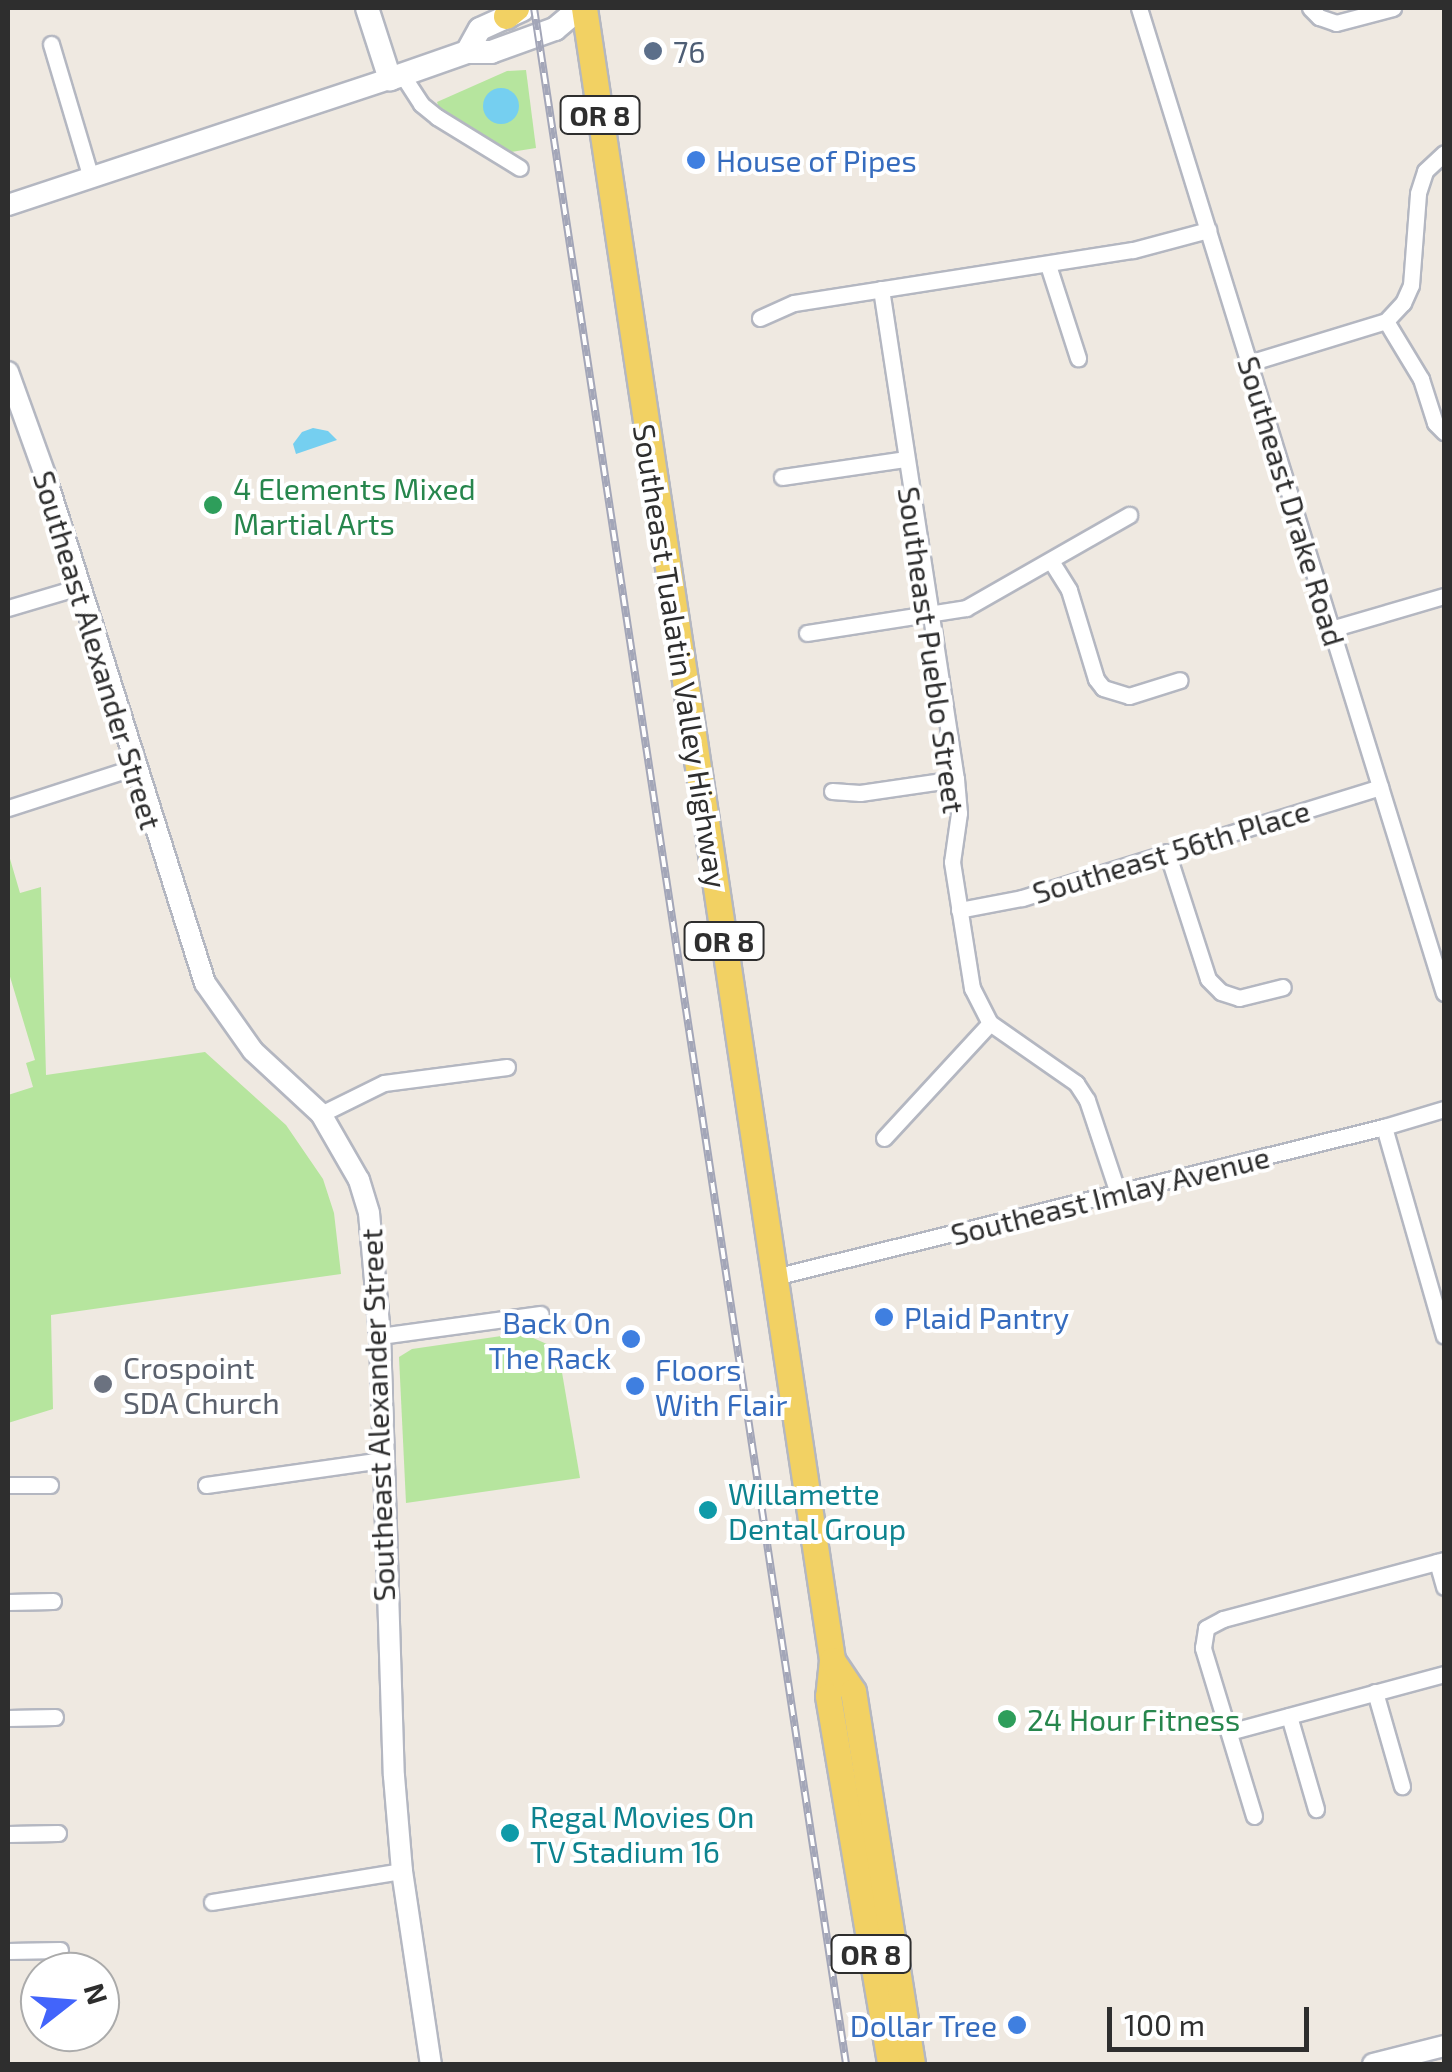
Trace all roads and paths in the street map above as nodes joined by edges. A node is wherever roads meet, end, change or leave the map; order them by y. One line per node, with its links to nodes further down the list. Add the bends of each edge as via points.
1 (367, 8): 9 (main road)
2 (582, 8): 8 (main road, via 555,29 491,52); 50 (main road, Southeast Tualatin Valley Highway / OR 8)
3 (1140, 8): 14 (street, Southeast Drake Road)
4 (1392, 8): 6 (street, via 1336,23)
5 (517, 10): 8 (main road, via 480,29)
6 (1315, 12)
7 (52, 44): 12 (street)
8 (467, 52): 9 (main road)
9 (397, 78): 11 (street, via 437,118); 12 (street)
10 (1444, 153): 18 (street, via 1425,171 1411,285)
11 (520, 168)
12 (91, 178): 13 (street)
13 (10, 208)
14 (1208, 230): 15 (street); 20 (street, Southeast Drake Road)
15 (1048, 265): 16 (street); 19 (street)
16 (881, 289): 17 (street, via 794,303); 23 (street, Southeast Pueblo Street)
17 (760, 318)
18 (1386, 321): 20 (street); 22 (street)
19 (1078, 358)
20 (1249, 363): 31 (street, Southeast Drake Road)
21 (8, 372): 27 (street, Southeast Alexander Street)
22 (1444, 432)
23 (906, 460): 24 (street); 30 (street, Southeast Pueblo Street)
24 (782, 478)
25 (1129, 515): 26 (street)
26 (1051, 562): 30 (street, via 988,600); 33 (street, via 1068,590 1103,688 1129,696)
27 (78, 587): 29 (street); 34 (street, Southeast Alexander Street)
28 (1444, 596): 31 (street)
29 (8, 608)
30 (929, 615): 32 (street); 35 (street, Southeast Pueblo Street)
31 (1332, 629): 36 (street, Southeast Drake Road)
32 (807, 633)
33 (1180, 680)
34 (135, 768): 38 (street); 46 (street, Southeast Alexander Street, via 205,983 253,1051)
35 (956, 779): 37 (street); 40 (street, Southeast Pueblo Street, via 952,862)
36 (1380, 787): 39 (street, Southeast 56th Place); 42 (street, Southeast Drake Road)
37 (832, 791)
38 (8, 808)
39 (1167, 852): 40 (street, Southeast 56th Place, via 1022,898); 41 (street, via 1208,979 1239,998)
40 (959, 910): 43 (street, Southeast Pueblo Street, via 972,988)
41 (1284, 987)
42 (1444, 993)
43 (990, 1023): 48 (street); 49 (street, via 1076,1083)
44 (508, 1067): 46 (street, via 384,1083)
45 (1444, 1109): 47 (street, Southeast Imlay Avenue)
46 (321, 1114): 52 (street, Southeast Alexander Street, via 359,1180 369,1213)
47 (1384, 1128): 49 (street, Southeast Imlay Avenue); 53 (street)
48 (884, 1138)
49 (1118, 1193): 50 (street, Southeast Imlay Avenue)
50 (774, 1276): 62 (main road, Southeast Tualatin Valley Highway / OR 8)
51 (541, 1314): 52 (street)
52 (380, 1336): 54 (street, Southeast Alexander Street)
53 (1444, 1336)
54 (381, 1460): 56 (street); 75 (street, Southeast Alexander Street)
55 (50, 1484): 57 (street)
56 (206, 1485)
57 (8, 1486)
58 (1441, 1561): 59 (street); 68 (street, via 1206,1628 1203,1648)
59 (1444, 1588)
60 (53, 1601): 61 (street)
61 (8, 1602)
62 (832, 1660): 74 (main road, Southeast Tualatin Valley Highway, via 828,1696); 83 (main road, Southeast Tualatin Valley Highway / OR 8, via 852,1692)
63 (1444, 1674): 64 (street)
64 (1375, 1692): 65 (street); 69 (street)
65 (1289, 1716): 68 (street); 70 (street)
66 (55, 1717): 67 (street)
67 (8, 1718)
68 (1229, 1732): 71 (street)
69 (1402, 1786)
70 (1316, 1809)
71 (1254, 1816)
72 (58, 1833): 73 (street)
73 (8, 1834)
74 (852, 1844): 81 (main road, via 848,1898); 82 (main road, Southeast Tualatin Valley Highway / OR 8)
75 (402, 1871): 76 (street); 80 (street, Southeast Alexander Street)
76 (212, 1902)
77 (60, 1950): 78 (street)
78 (8, 1951)
79 (1444, 2046): 84 (street)
80 (432, 2064)
81 (874, 2064)
82 (890, 2064)
83 (912, 2064)
84 (1373, 2064)

